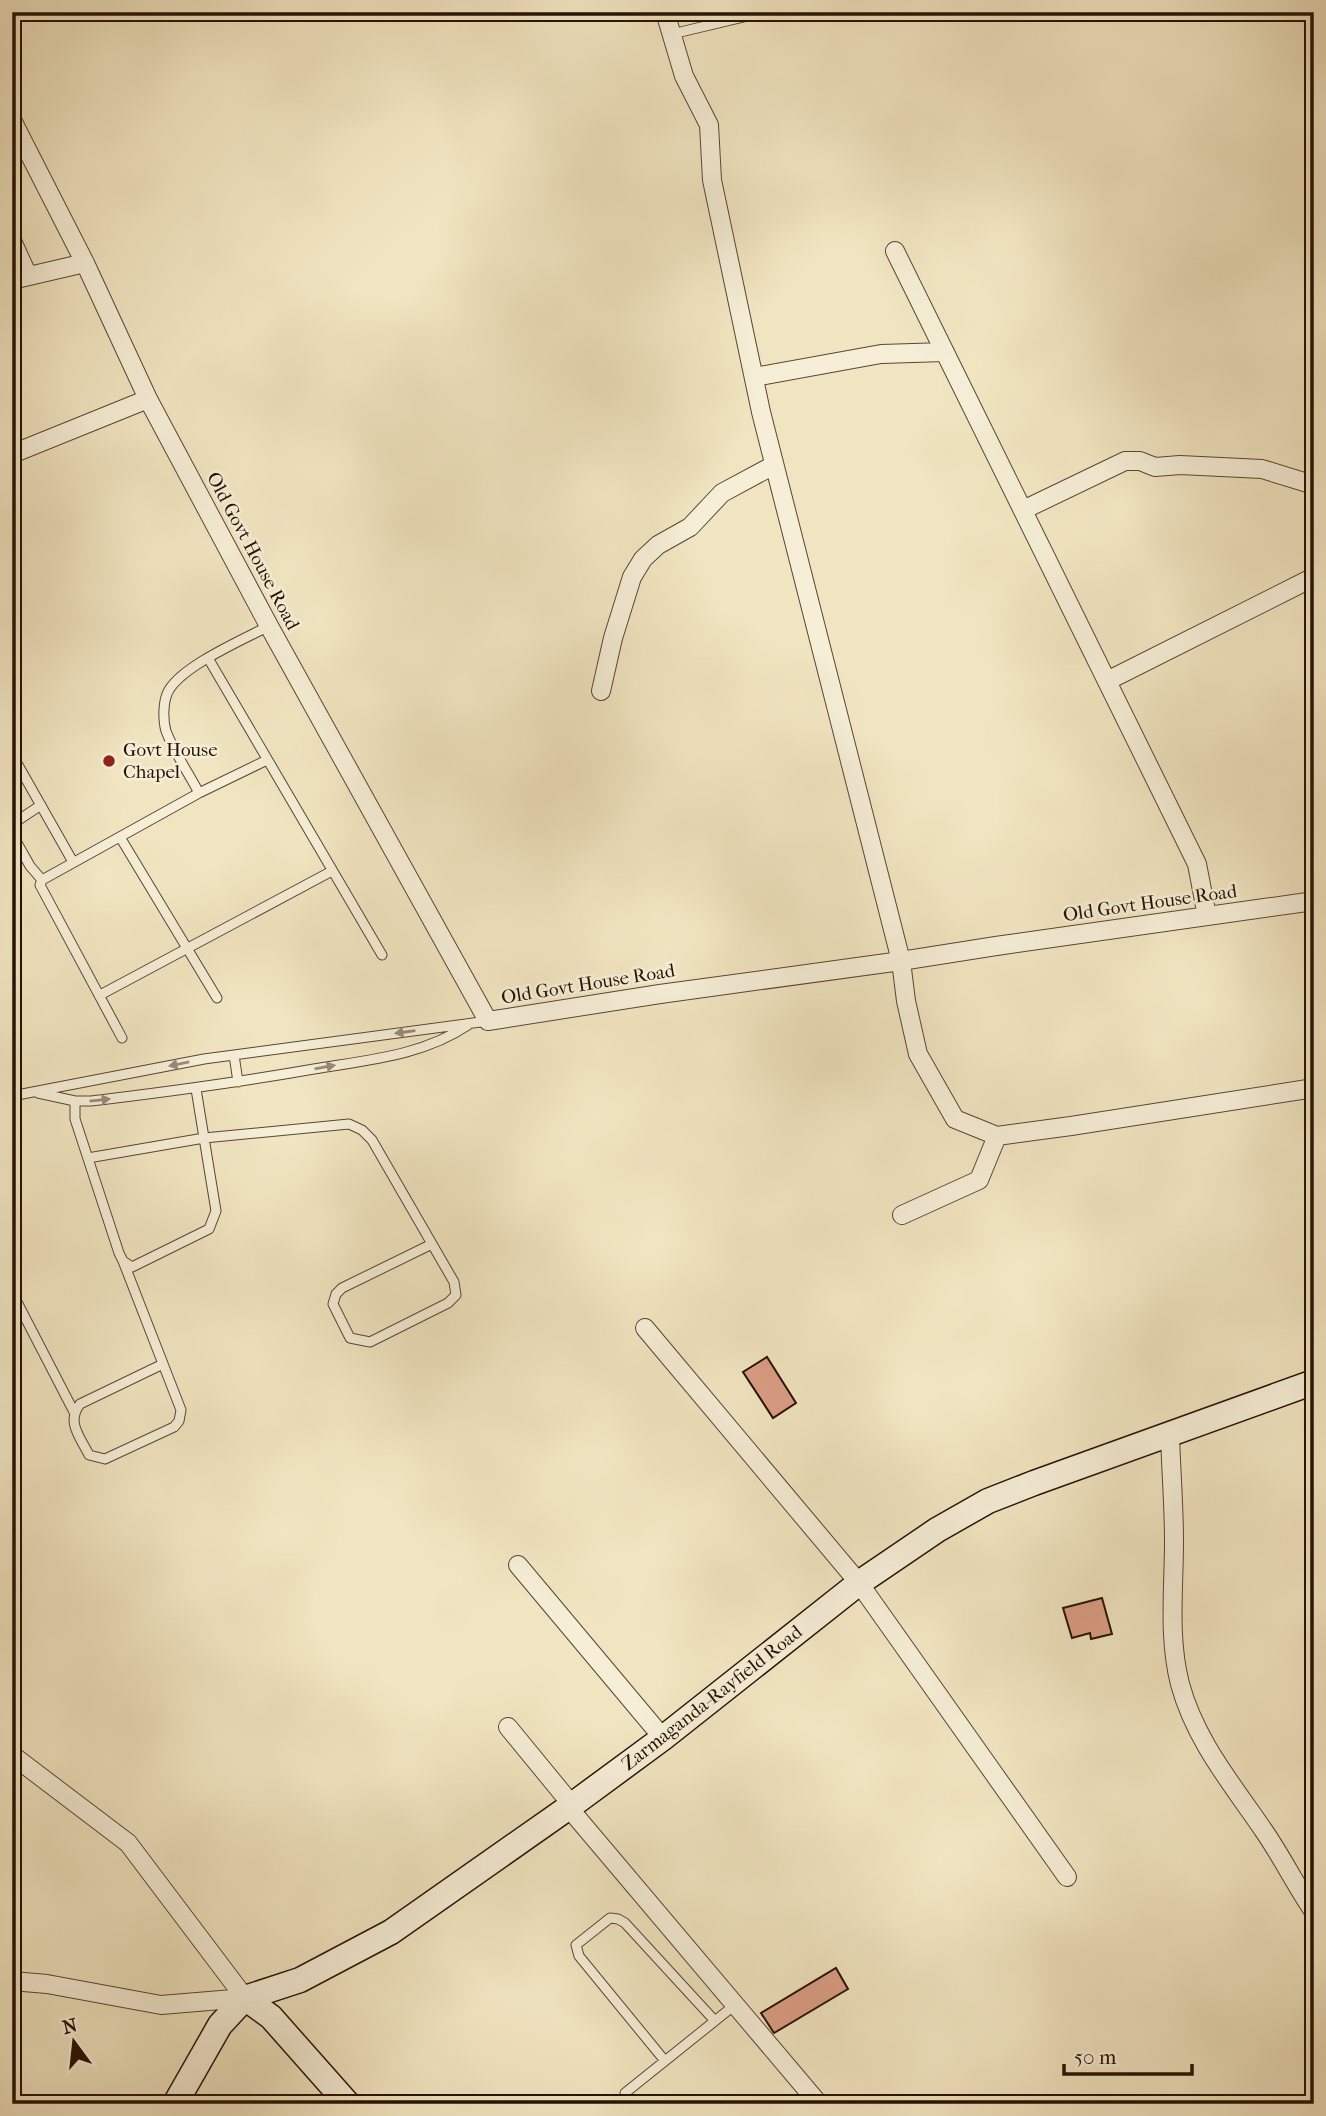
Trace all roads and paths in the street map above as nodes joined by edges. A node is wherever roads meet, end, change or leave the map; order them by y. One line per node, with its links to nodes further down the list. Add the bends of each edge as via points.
1 (666, 12): 3 (street)
2 (764, 12): 3 (lane)
3 (672, 34): 10 (street, via 684,76 709,125 712,180)
4 (12, 120): 7 (street, Old Govt House Road)
5 (12, 241): 8 (street)
6 (895, 251): 9 (street)
7 (85, 263): 8 (street); 11 (street, Old Govt House Road)
8 (20, 278)
9 (945, 352): 10 (street, via 881,354); 15 (street)
10 (754, 377): 13 (street)
11 (148, 399): 12 (street); 17 (street, Old Govt House Road)
12 (12, 454)
13 (774, 465): 20 (street, via 723,493 690,527 643,559 632,577); 35 (street)
14 (1314, 485): 15 (street, via 1262,468 1155,467 1125,461)
15 (1023, 510): 19 (street)
16 (1314, 577): 19 (street)
17 (269, 626): 18 (lane); 38 (street, Old Govt House Road)
18 (208, 658): 21 (lane); 23 (lane, via 183,674 167,692 164,708 166,730)
19 (1107, 681): 32 (street, via 1197,864)
20 (601, 691)
21 (267, 760): 23 (lane); 29 (lane)
22 (18, 765): 24 (lane)
23 (199, 793): 27 (lane)
24 (41, 805): 25 (lane); 28 (lane)
25 (12, 827)
26 (12, 834): 30 (lane)
27 (120, 837): 28 (lane); 33 (lane)
28 (73, 862): 30 (lane)
29 (332, 871): 33 (lane); 34 (lane)
30 (42, 880): 36 (lane, via 40,885)
31 (1314, 901): 32 (street, Old Govt House Road)
32 (1207, 916): 35 (street, Old Govt House Road)
33 (186, 947): 36 (lane); 37 (lane)
34 (382, 955)
35 (901, 961): 38 (street, Old Govt House Road); 47 (street, via 918,1054 955,1119)
36 (100, 995): 39 (lane)
37 (217, 998)
38 (480, 1022): 40 (lane, one-way to 40); 41 (lane, one-way to 38, via 407,1053)
39 (122, 1038)
40 (234, 1055): 41 (lane); 44 (lane, one-way to 44)
41 (238, 1082): 43 (lane)
42 (1314, 1088): 47 (street)
43 (196, 1089): 46 (lane, one-way to 43); 48 (lane)
44 (33, 1092): 45 (lane); 46 (lane)
45 (12, 1096)
46 (75, 1101): 49 (lane, via 75,1119)
47 (997, 1136): 50 (street, via 979,1180)
48 (204, 1138): 49 (lane); 51 (lane, via 349,1124 362,1130); 52 (lane, via 216,1212 209,1229 132,1266)
49 (88, 1158): 52 (lane)
50 (902, 1215)
51 (432, 1244): 51 (lane, via 454,1282 456,1295 370,1342 350,1338 333,1304 342,1287)
52 (123, 1261): 55 (lane)
53 (16, 1300): 57 (lane)
54 (645, 1328): 60 (street)
55 (163, 1364): 57 (lane, via 80,1404); 57 (lane, via 181,1410 174,1427 105,1459 98,1458 89,1455 73,1422)
56 (1306, 1390): 58 (street, Zarmaganda-Rayfield Road)
57 (74, 1412)
58 (1170, 1435): 60 (street, Zarmaganda-Rayfield Road, via 988,1501); 66 (street, via 1173,1649 1180,1684 1209,1753)
59 (518, 1565): 62 (street)
60 (859, 1583): 62 (street, Zarmaganda-Rayfield Road); 65 (street)
61 (508, 1727): 64 (street)
62 (663, 1738): 64 (street, Zarmaganda-Rayfield Road)
63 (12, 1755): 68 (street, via 128,1843)
64 (570, 1806): 68 (street, Zarmaganda-Rayfield Road, via 391,1932 300,1980); 69 (street)
65 (1068, 1877)
66 (1314, 1912)
67 (12, 1981): 68 (street, via 161,2005)
68 (245, 1998): 73 (street, Zarmaganda-Rayfield Road, via 220,2025); 74 (street, via 271,2017)
69 (736, 2004): 70 (lane); 75 (street)
70 (715, 2021): 71 (lane); 71 (lane, via 618,1919 610,1918 576,1945 579,1956)
71 (665, 2061): 72 (lane)
72 (625, 2093)
73 (175, 2104)
74 (348, 2104)
75 (819, 2104)

